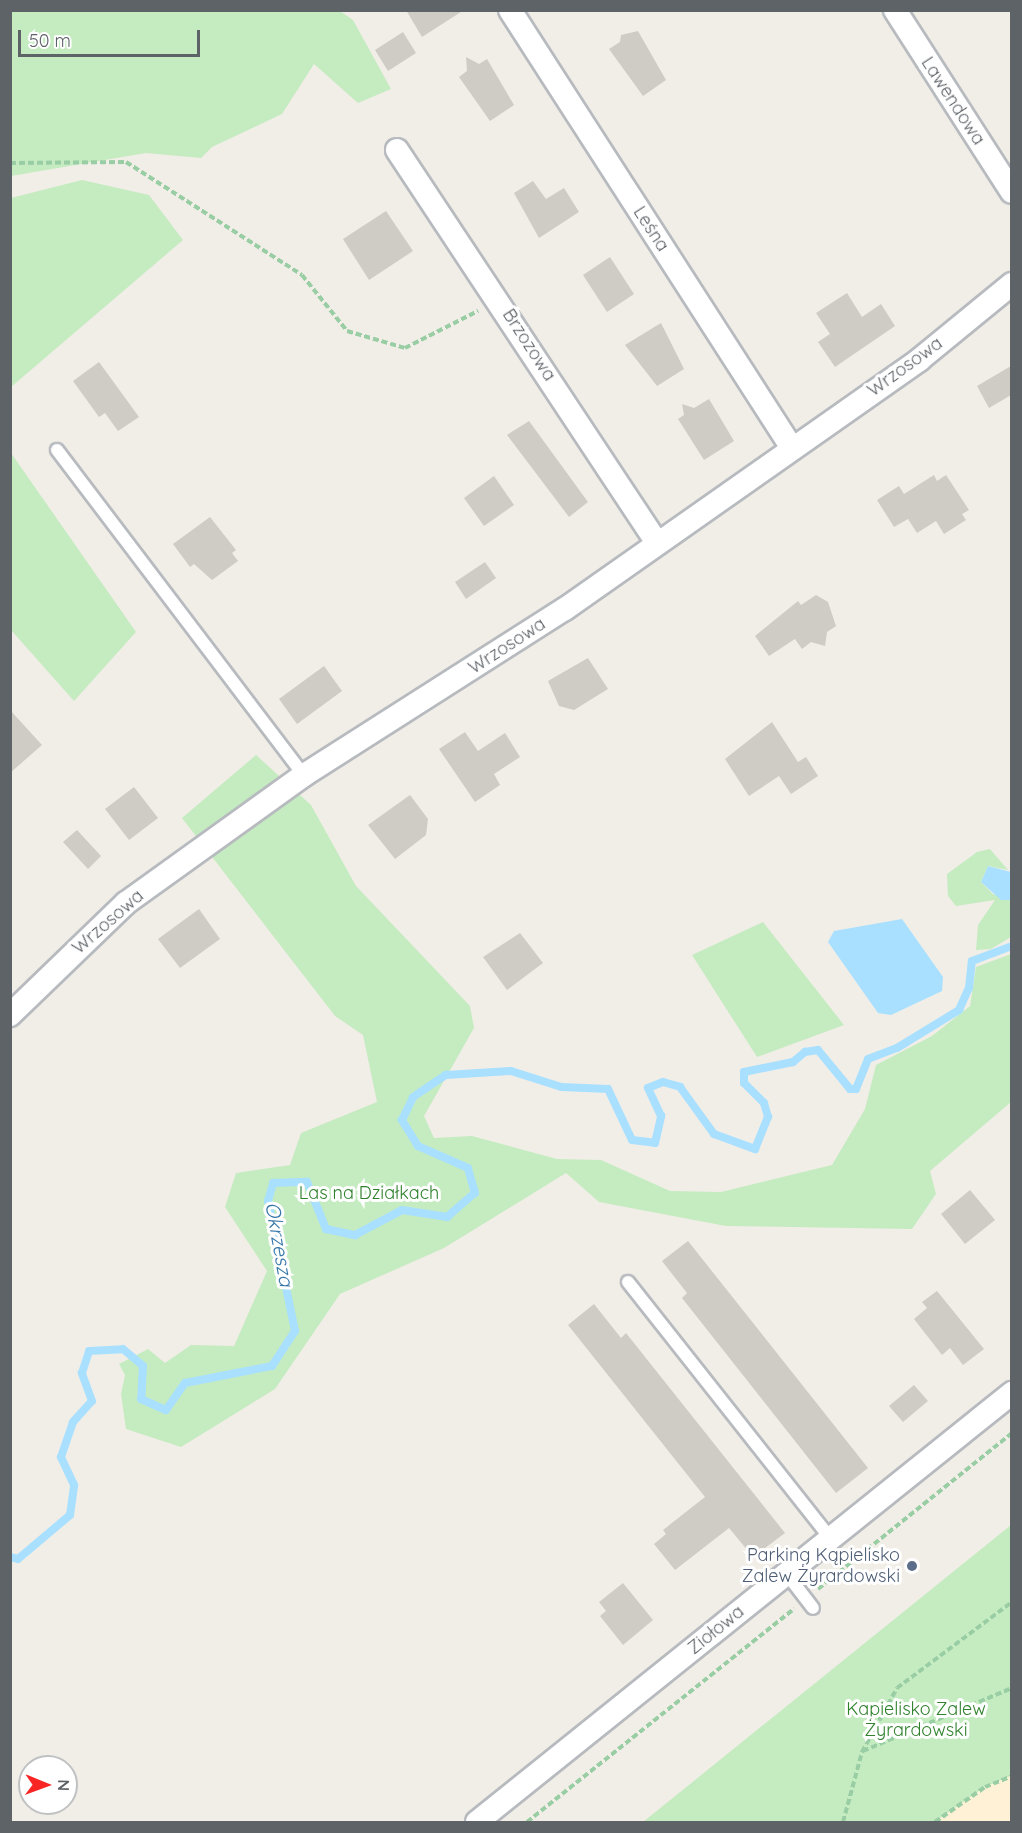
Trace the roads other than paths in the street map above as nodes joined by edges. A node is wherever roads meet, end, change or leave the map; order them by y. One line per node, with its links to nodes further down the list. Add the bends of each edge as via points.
1 (510, 10): 6 (street, Leśna)
2 (895, 10): 4 (street, Lawendowa)
3 (396, 150): 8 (street, Brzozowa, via 502,304)
4 (1011, 192)
5 (1011, 284): 6 (street, Wrzosowa, via 919,360)
6 (792, 448): 8 (street, Wrzosowa)
7 (57, 450): 9 (lane)
8 (657, 543): 9 (street, Wrzosowa, via 565,609)
9 (304, 776): 10 (street, Wrzosowa, via 126,903)
10 (10, 1015)
11 (628, 1282): 13 (lane)
12 (1011, 1393): 13 (street, Ziołowa)
13 (830, 1538): 14 (street, Ziołowa)
14 (786, 1573): 15 (lane); 16 (street, Ziołowa)
15 (810, 1603)
16 (477, 1822)

